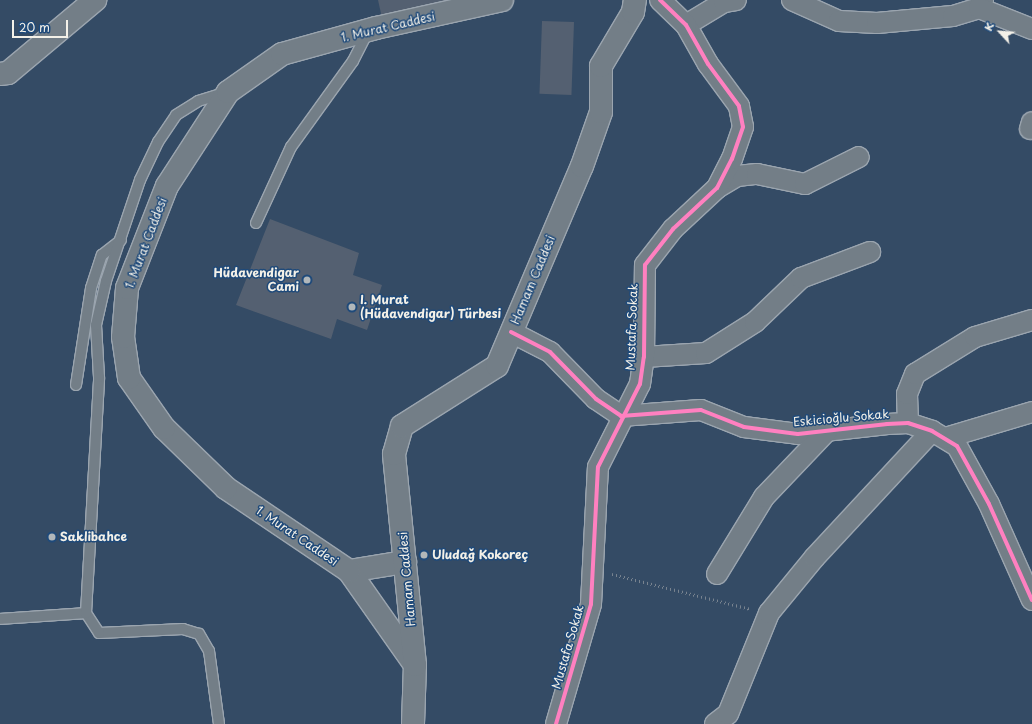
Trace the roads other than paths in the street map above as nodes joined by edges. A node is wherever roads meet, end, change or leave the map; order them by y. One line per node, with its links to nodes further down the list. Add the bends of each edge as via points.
1 (95, 0): 11 (main road)
2 (502, 0): 10 (main road, 1. Murat Caddesi)
3 (635, 0): 19 (main road, Hamam Caddesi, via 633,12 601,66 601,112 582,166)
4 (660, 0): 8 (street, Mustafa Sokak)
5 (736, 0): 8 (street, via 724,2)
6 (792, 0): 7 (street, via 839,20 877,23 953,16)
7 (981, 4): 9 (street)
8 (686, 25): 14 (street, Mustafa Sokak, via 739,106 743,127 732,160)
9 (1032, 29)
10 (369, 30): 12 (main road, 1. Murat Caddesi, via 282,54); 15 (lane, via 353,61 292,147)
11 (3, 77)
12 (228, 92): 16 (lane, via 198,101 176,115 140,180); 28 (main road, 1. Murat Caddesi, via 167,186 127,288 123,337 129,378 164,428 226,488)
13 (859, 157): 14 (street, via 805,184 757,174 738,176)
14 (717, 188): 20 (street, Mustafa Sokak, via 673,229 645,264)
15 (256, 223)
16 (121, 240): 21 (lane, via 102,255 91,288); 31 (lane, via 106,281 96,324 99,377)
17 (870, 252): 20 (street, via 801,278 755,322 706,353)
18 (1032, 320): 24 (street, via 975,337 915,374 906,394)
19 (511, 332): 23 (street, via 550,352 596,399); 27 (main road, Hamam Caddesi, via 497,366 402,426 394,454)
20 (644, 357): 23 (street, Mustafa Sokak, via 640,384)
21 (76, 384)
22 (1032, 412): 26 (street)
23 (621, 416): 25 (street, Eskicioğlu Sokak, via 701,410 744,427 798,434); 34 (street, Mustafa Sokak, via 598,467 591,604)
24 (908, 423): 25 (street, Eskicioğlu Sokak); 26 (street, Eskicioğlu Sokak)
25 (826, 431): 29 (street, via 764,496)
26 (938, 435): 30 (street, Eskicioğlu Sokak, via 957,446 989,504); 37 (street, via 856,511 769,613 728,714)
27 (405, 562): 28 (main road); 33 (main road, Hamam Caddesi)
28 (349, 571): 33 (main road, 1. Murat Caddesi)
29 (717, 574)
30 (1032, 600)
31 (86, 613): 32 (lane); 35 (lane, via 99,633 183,629 199,634 209,651)
32 (0, 619)
33 (415, 665): 36 (main road)
34 (561, 723)
35 (219, 724)
36 (413, 724)
37 (715, 724)

